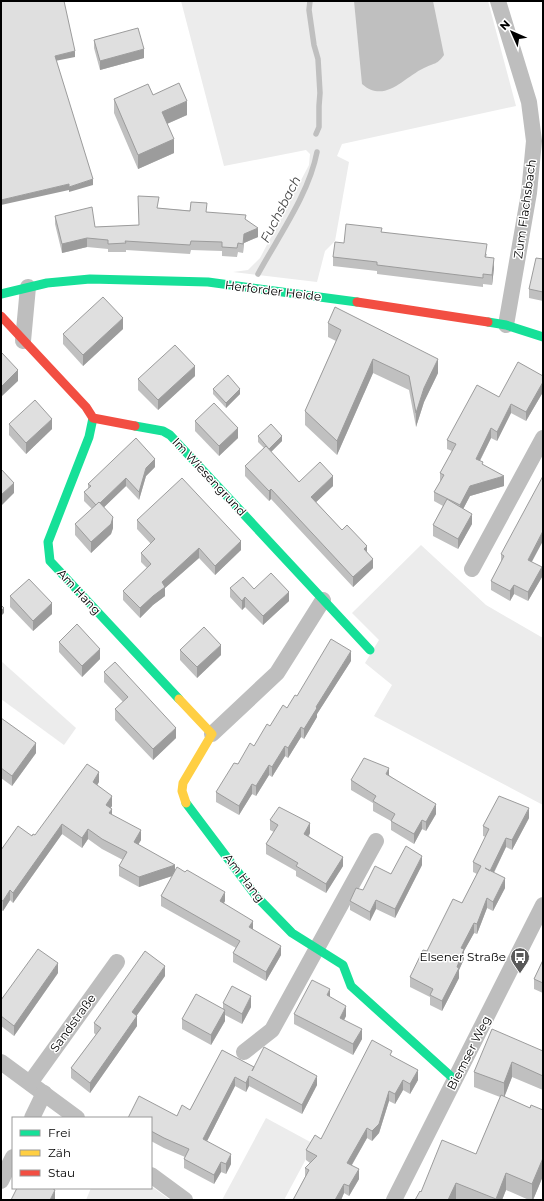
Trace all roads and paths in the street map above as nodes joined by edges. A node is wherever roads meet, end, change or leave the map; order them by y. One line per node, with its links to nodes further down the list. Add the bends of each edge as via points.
1 (498, 1): 5 (street, Zum Flachsbach, via 529,102 534,141 529,192)
2 (28, 287): 3 (street, Herforder Heide); 5 (street, Herforder Heide, via 90,279 208,282 305,294); 7 (street)
3 (1, 294)
4 (1, 316): 7 (street)
5 (506, 326): 6 (street, Herforder Heide)
6 (543, 337)
7 (23, 341): 8 (street, via 86,407)
8 (93, 418): 11 (street, Im Wiesengrund, via 163,431 170,435); 13 (street, Am Hang, via 89,437 48,542 50,561)
9 (543, 438): 10 (street)
10 (472, 569)
11 (323, 600): 12 (street, Im Wiesengrund); 13 (street, Am Hang, via 277,673)
12 (370, 650)
13 (212, 734): 17 (street, Am Hang, via 183,783 182,791 186,803 256,896 292,933)
14 (376, 841): 17 (street)
15 (543, 905): 16 (street, Biemser Weg)
16 (538, 926): 21 (street, Biemser Weg)
17 (316, 948): 19 (street, via 272,1030); 21 (street, Am Hang, via 342,965 352,986)
18 (117, 962): 22 (street, Sandstraße)
19 (244, 1052)
20 (1, 1062): 22 (street)
21 (455, 1080): 30 (street, Biemser Weg)
22 (30, 1083): 23 (street)
23 (44, 1093): 24 (street); 25 (street)
24 (32, 1117)
25 (76, 1117)
26 (12, 1159): 28 (street)
27 (152, 1176): 29 (street)
28 (1, 1182)
29 (185, 1200)
30 (394, 1200)

